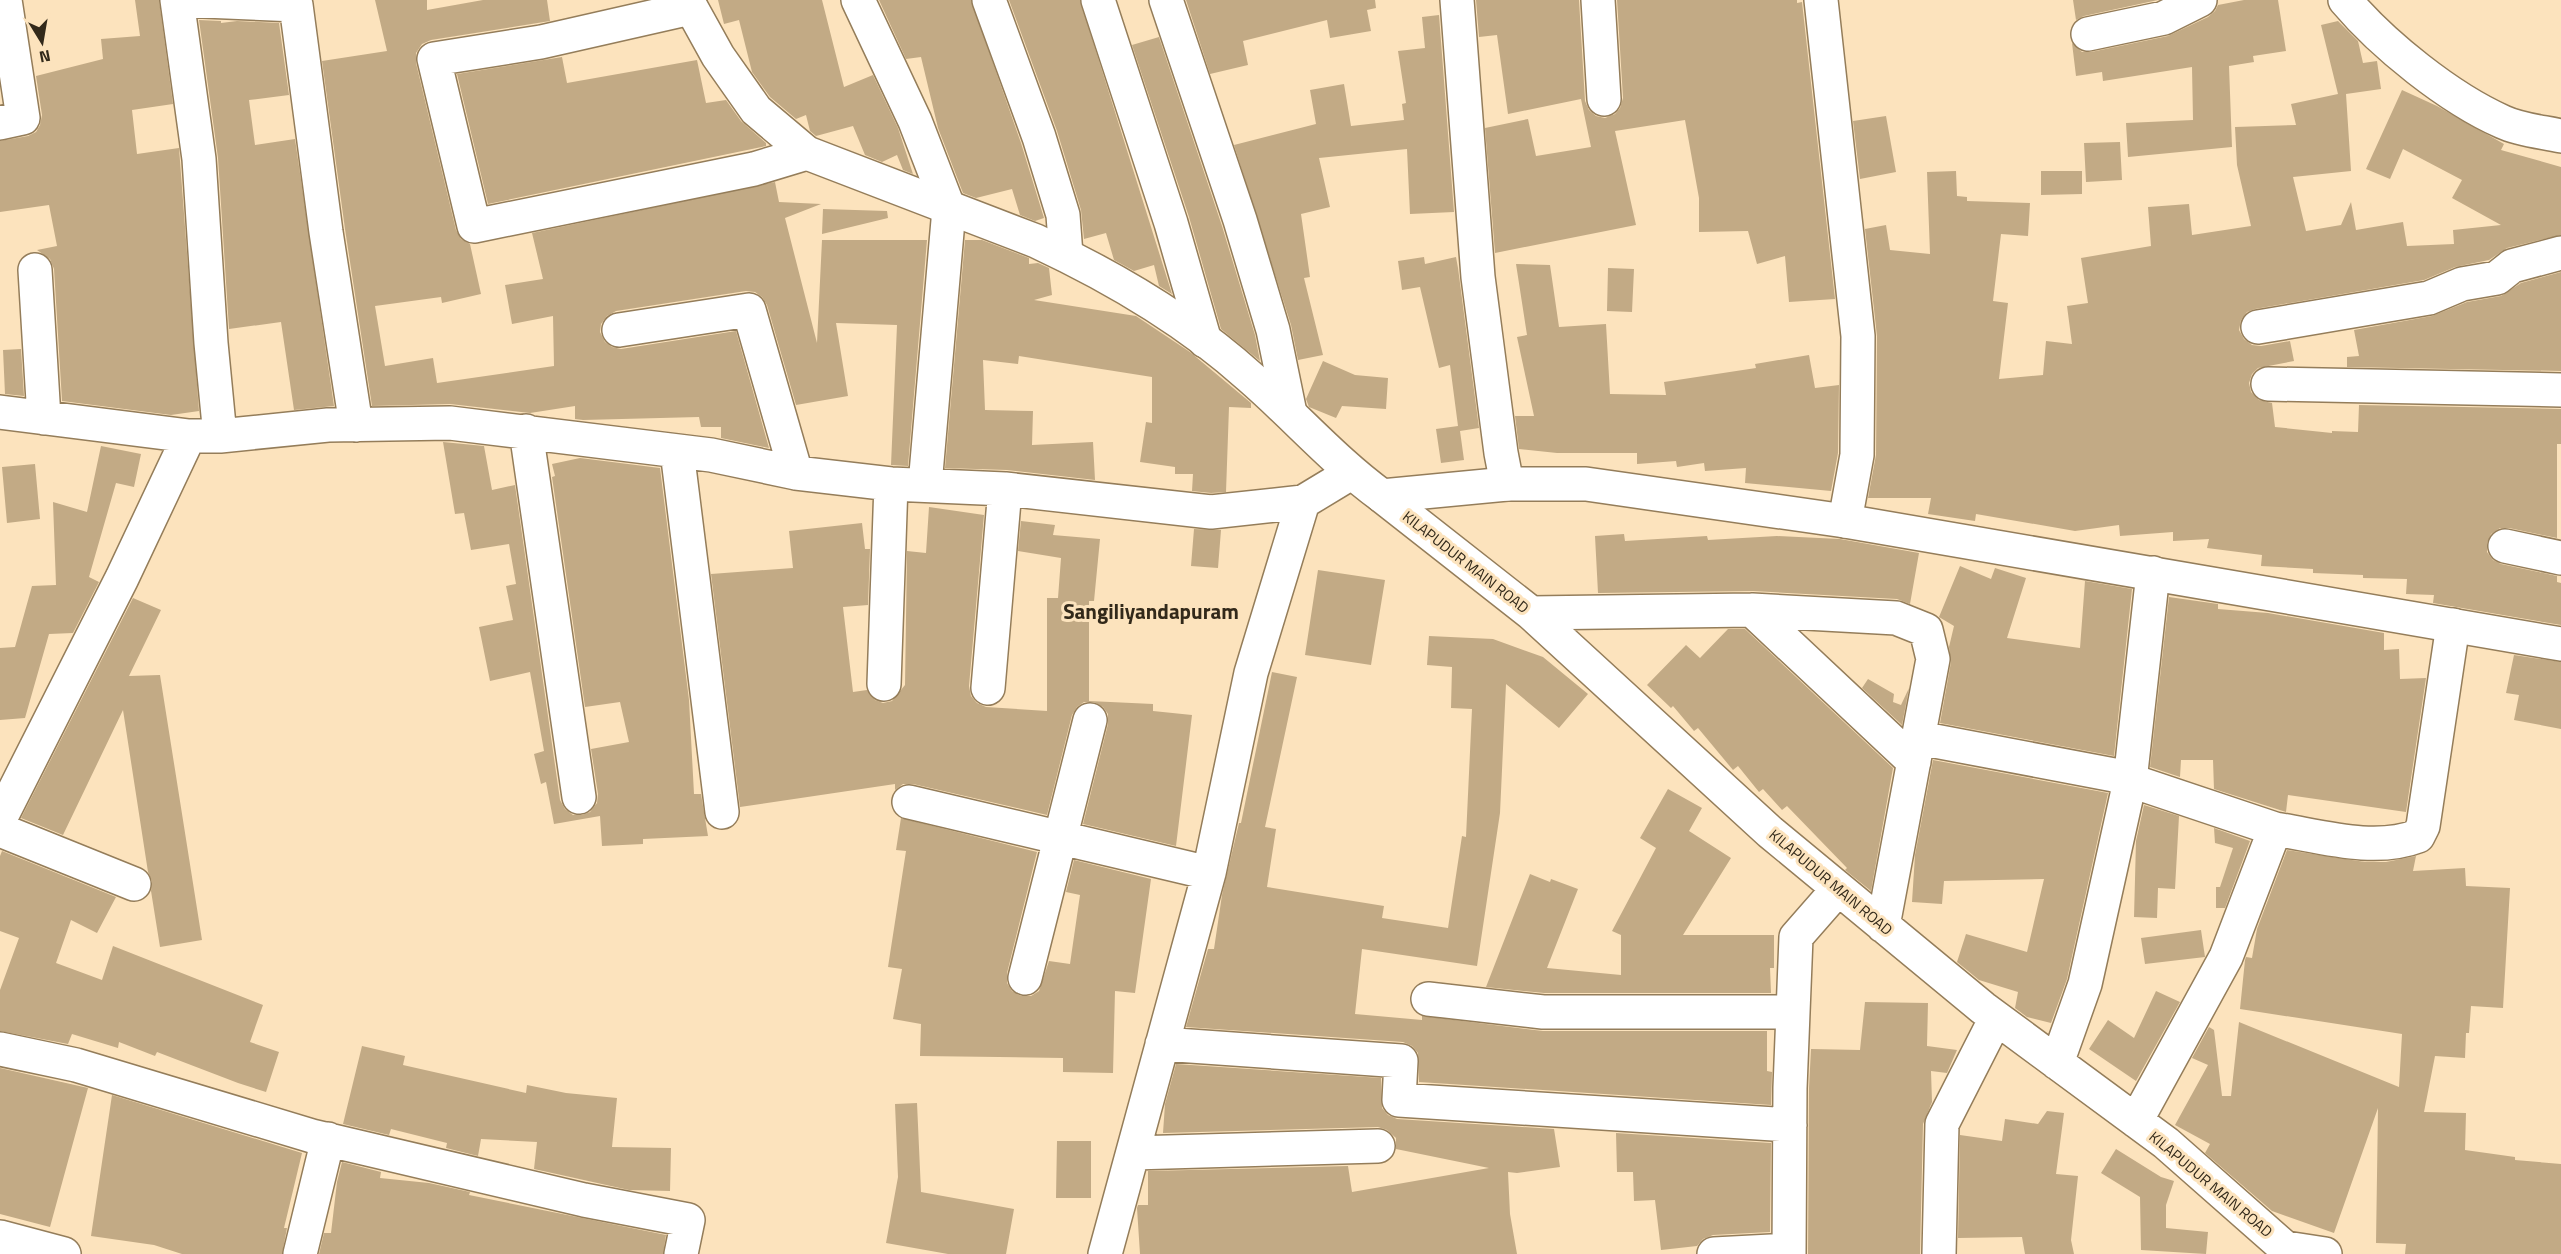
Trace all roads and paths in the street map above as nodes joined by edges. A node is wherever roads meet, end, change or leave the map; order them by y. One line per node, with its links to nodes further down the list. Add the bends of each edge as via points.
1 (5, 0): 15 (street, via 23,118)
2 (179, 0): 30 (street, via 296,5); 32 (street, via 198,159 211,343)
3 (858, 0): 18 (street, via 915,122)
4 (989, 0): 20 (street, via 1053,182 1062,215)
5 (1098, 0): 24 (street)
6 (1166, 0): 28 (street, via 1244,231 1273,330)
7 (1457, 0): 37 (street, via 1478,277)
8 (1598, 0): 14 (street)
9 (1821, 0): 42 (street, via 1858,336 1857,455)
10 (2200, 0): 13 (street, via 2164,18)
11 (2344, 0): 16 (street, via 2368,27 2448,90 2504,123)
12 (689, 4): 17 (street, KILAPUDUR MAIN ROAD, via 718,56 756,110); 17 (street, via 541,42 434,59 474,226 754,169)
13 (2088, 34)
14 (1604, 99)
15 (0, 123)
16 (2561, 136)
17 (807, 153): 18 (street, KILAPUDUR MAIN ROAD)
18 (949, 209): 20 (street, KILAPUDUR MAIN ROAD); 38 (street)
19 (2561, 253): 22 (street, via 2512,266 2497,278 2462,284 2429,298)
20 (1066, 255): 24 (street, KILAPUDUR MAIN ROAD)
21 (35, 270): 29 (street)
22 (2258, 327)
23 (620, 330): 34 (street, via 749,310)
24 (1205, 341): 28 (street, KILAPUDUR MAIN ROAD)
25 (2268, 384): 26 (street)
26 (2561, 390)
27 (0, 412): 29 (street)
28 (1290, 413): 35 (street, KILAPUDUR MAIN ROAD)
29 (44, 418): 32 (street)
30 (356, 425): 31 (street, via 450,423); 32 (street)
31 (526, 431): 33 (street); 55 (street)
32 (205, 436): 58 (street, via 122,578)
33 (677, 451): 34 (street); 57 (street)
34 (796, 473): 36 (street)
35 (1351, 473): 40 (street, KILAPUDUR MAIN ROAD); 41 (street)
36 (891, 484): 38 (street); 50 (street)
37 (1507, 484): 40 (street); 42 (street, via 1586,484)
38 (925, 485): 39 (street)
39 (1005, 489): 41 (street, via 1211,512); 51 (street)
40 (1382, 496): 47 (street, KILAPUDUR MAIN ROAD)
41 (1303, 502): 62 (street, via 1251,672)
42 (1845, 521): 45 (street)
43 (2505, 546): 44 (street)
44 (2561, 558)
45 (2153, 573): 48 (street); 54 (street)
46 (1752, 610): 47 (street); 53 (street); 53 (street, via 1896,618 1926,630 1933,659)
47 (1531, 613): 64 (street, KILAPUDUR MAIN ROAD, via 1770,832)
48 (2453, 625): 49 (street); 59 (street, via 2423,826 2418,836 2368,843)
49 (2561, 644)
50 (884, 684)
51 (988, 688)
52 (1090, 720): 61 (street)
53 (1916, 750): 54 (street, via 2114,775); 65 (street)
54 (2130, 781): 59 (street); 72 (street, via 2085,984)
55 (579, 797)
56 (909, 802): 61 (street)
57 (722, 812)
58 (0, 819)
59 (2275, 829): 73 (street, via 2226,957)
60 (0, 830): 63 (street)
61 (1060, 838): 62 (street); 66 (street)
62 (1209, 873): 70 (street)
63 (134, 884)
64 (1838, 889): 65 (street, KILAPUDUR MAIN ROAD); 68 (street, via 1796,936)
65 (1883, 926): 69 (street, KILAPUDUR MAIN ROAD)
66 (1025, 978)
67 (1428, 999): 68 (street, via 1544,1012)
68 (1793, 1012): 74 (street)
69 (1996, 1018): 72 (street, KILAPUDUR MAIN ROAD); 86 (street, via 1942,1124)
70 (1162, 1044): 74 (street, via 1401,1061 1399,1100); 77 (street)
71 (0, 1049): 75 (street, via 76,1065)
72 (2057, 1063): 73 (street, KILAPUDUR MAIN ROAD)
73 (2136, 1121): 79 (street, KILAPUDUR MAIN ROAD)
74 (1790, 1125): 80 (street)
75 (328, 1139): 82 (street); 83 (street, via 584,1200 688,1220)
76 (1378, 1146): 77 (street)
77 (1133, 1153): 84 (street)
78 (0, 1238): 81 (street)
79 (2289, 1251): 87 (street)
80 (1789, 1252): 85 (street)
81 (64, 1254)
82 (300, 1254)
83 (681, 1254)
84 (1105, 1254)
85 (1714, 1254)
86 (1940, 1254)
87 (2325, 1254)

